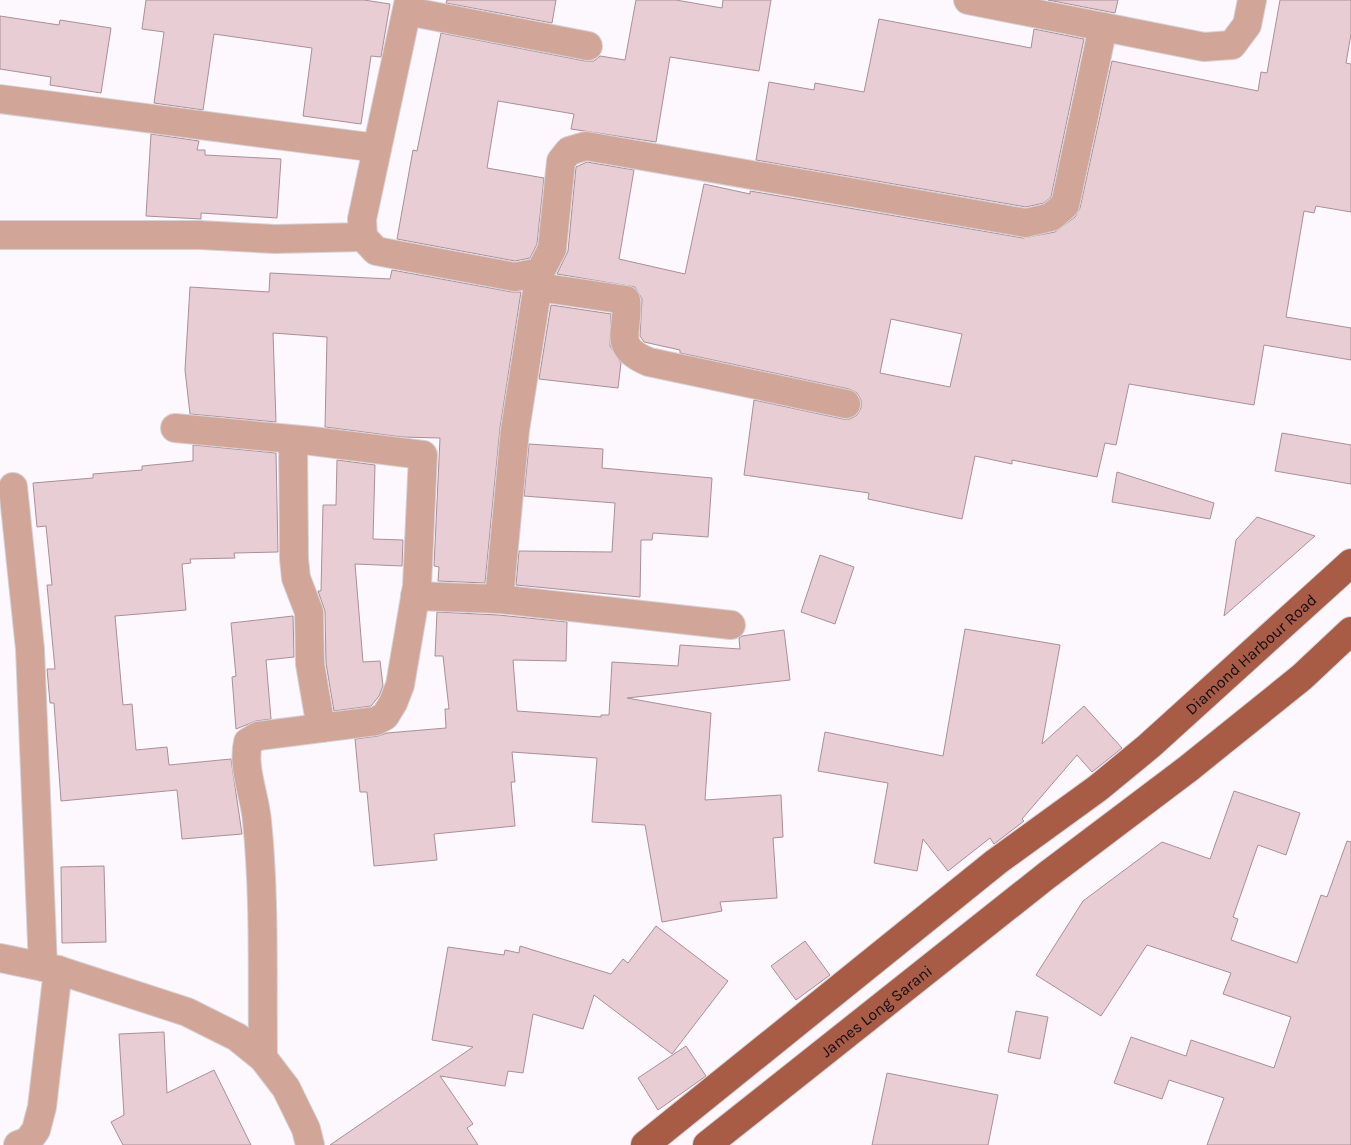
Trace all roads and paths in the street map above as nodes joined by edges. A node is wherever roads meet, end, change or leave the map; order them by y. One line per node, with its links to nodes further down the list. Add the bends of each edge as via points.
1 (968, 0): 3 (street)
2 (1252, 0): 5 (street, via 1247,25 1232,45 1204,47)
3 (998, 3): 5 (street)
4 (408, 5): 6 (street); 8 (street)
5 (1103, 27): 11 (street, via 1065,205 1050,217 1026,224 586,146 569,151 561,160 552,249)
6 (588, 46)
7 (0, 99): 8 (street)
8 (377, 148): 10 (street, via 362,219)
9 (0, 235): 10 (street)
10 (363, 237): 11 (street, via 376,251)
11 (539, 279): 12 (street, via 626,300 623,341 628,351 649,362); 18 (street, via 515,430)
12 (846, 404)
13 (175, 428): 14 (street)
14 (293, 440): 17 (street, via 423,455); 21 (street, via 294,560 296,578 309,612 310,664)
15 (13, 487): 23 (street, via 30,648)
16 (1351, 563): 27 (main road, Diamond Harbour Road, via 1149,746 989,868)
17 (415, 596): 18 (street); 21 (street, via 400,685 384,716 376,721)
18 (499, 599): 19 (street)
19 (731, 625)
20 (1351, 631): 28 (main road, James Long Sarani, via 1302,677 1189,768 1046,876)
21 (321, 728): 24 (street, via 258,736 248,742 246,752 258,821)
22 (0, 958): 23 (street)
23 (50, 968): 24 (street, via 187,1012 236,1037); 25 (street, via 42,1107 36,1130 28,1141)
24 (263, 1058): 26 (street, via 286,1088 306,1129)
25 (18, 1145)
26 (310, 1145)
27 (645, 1145)
28 (706, 1145)

